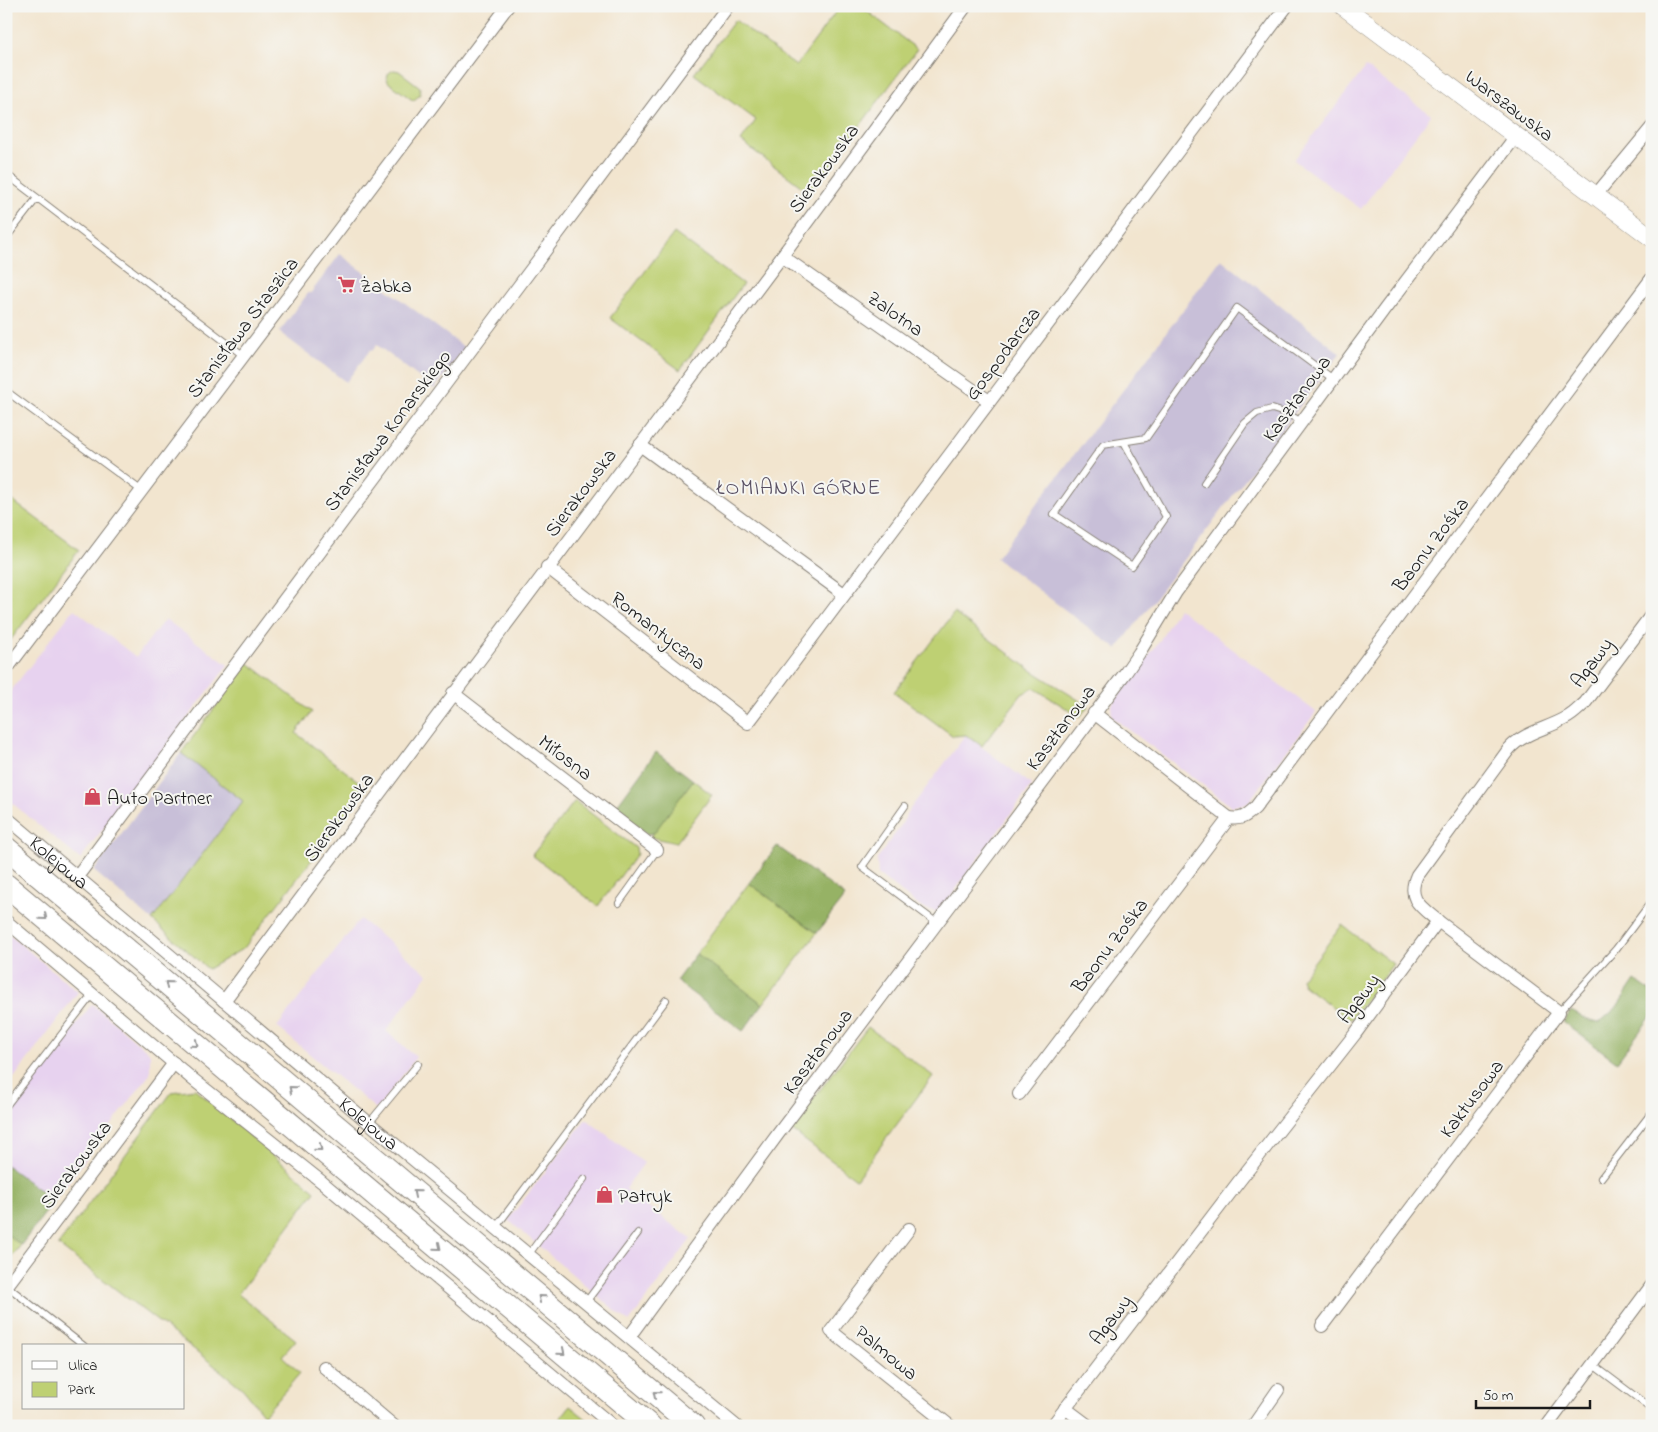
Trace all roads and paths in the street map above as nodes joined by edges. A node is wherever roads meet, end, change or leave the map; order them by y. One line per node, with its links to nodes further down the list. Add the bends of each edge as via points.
1 (508, 6): 15 (street, Stanisława Staszica)
2 (728, 6): 36 (street, Stanisława Konarskiego)
3 (966, 6): 13 (street, Sierakowska)
4 (1287, 6): 18 (street, Gospodarcza)
5 (1343, 6): 7 (street, Warszawska)
6 (1652, 127): 9 (street)
7 (1516, 136): 9 (street, Warszawska); 16 (street, Kasztanowa)
8 (6, 174): 10 (lane)
9 (1595, 196): 12 (street, Warszawska)
10 (37, 198): 11 (lane); 15 (lane)
11 (6, 238)
12 (1652, 238)
13 (782, 256): 18 (street, Zalotna); 21 (street, Sierakowska)
14 (1652, 278): 33 (street, Baonu Zośka, via 1255,808 1246,816)
15 (244, 356): 23 (street, Stanisława Staszica)
16 (1333, 379): 19 (street, Kasztanowa); 20 (lane, via 1237,308 1146,438)
17 (6, 391): 23 (lane)
18 (989, 401): 25 (street, Gospodarcza)
19 (1302, 422): 22 (lane, via 1272,409 1257,413 1245,423); 29 (street, Kasztanowa, via 1176,592 1139,653)
20 (1124, 442): 20 (lane, via 1103,445 1054,514 1132,566 1166,517)
21 (640, 445): 24 (street, Sierakowska); 25 (street)
22 (1204, 483)
23 (142, 492): 27 (street, Stanisława Staszica)
24 (547, 567): 28 (street, Sierakowska); 30 (street, Romantyczna)
25 (844, 594): 30 (street, Gospodarcza)
26 (1652, 614): 40 (street, Agawy, via 1585,703 1567,718 1516,741 1417,875 1413,884 1415,900)
27 (6, 670)
28 (453, 693): 35 (street, Miłosna); 44 (street, Sierakowska)
29 (1094, 713): 33 (street); 42 (street, Kasztanowa)
30 (748, 722)
31 (905, 806): 42 (lane, via 862,867)
32 (6, 817): 36 (street, Kolejowa)
33 (1229, 818): 49 (street, Baonu Zośka)
34 (6, 848): 73 (highway, Kolejowa, one-way to 34)
35 (657, 850): 39 (lane)
36 (77, 877): 44 (street, Kolejowa)
37 (6, 885): 72 (highway, one-way to 72)
38 (1652, 901): 46 (lane, via 1616,949)
39 (618, 904)
40 (1438, 921): 46 (street); 68 (street, Agawy, via 1355,1034)
41 (6, 922): 43 (street)
42 (937, 922): 63 (street, Kasztanowa)
43 (92, 994): 47 (street); 50 (lane)
44 (224, 1000): 52 (street, Kolejowa)
45 (666, 1000): 55 (lane)
46 (1558, 1012): 62 (street, Kaktusowa)
47 (174, 1063): 60 (street, Sierakowska); 70 (street, via 322,1182)
48 (418, 1064): 52 (lane)
49 (1019, 1094)
50 (6, 1106)
51 (1652, 1112): 53 (lane)
52 (369, 1123): 55 (street, Kolejowa)
53 (1601, 1178)
54 (584, 1179): 58 (lane)
55 (496, 1227): 58 (street, Kolejowa)
56 (909, 1229): 75 (street, Palmowa, via 831,1331)
57 (638, 1233): 61 (lane)
58 (529, 1254): 61 (street, Kolejowa)
59 (1652, 1286): 65 (street)
60 (6, 1287): 64 (lane)
61 (586, 1302): 63 (street, Kolejowa)
62 (1322, 1326)
63 (629, 1337): 74 (street, Kolejowa)
64 (81, 1344)
65 (1592, 1364): 69 (lane); 79 (street)
66 (324, 1367): 71 (street)
67 (1278, 1390): 78 (street)
68 (1065, 1408): 76 (street, Agawy); 77 (street)
69 (1652, 1409)
70 (605, 1423)
71 (394, 1426)
72 (650, 1426)
73 (693, 1426)
74 (736, 1426)
75 (950, 1426)
76 (1052, 1426)
77 (1089, 1426)
78 (1252, 1426)
79 (1547, 1426)

